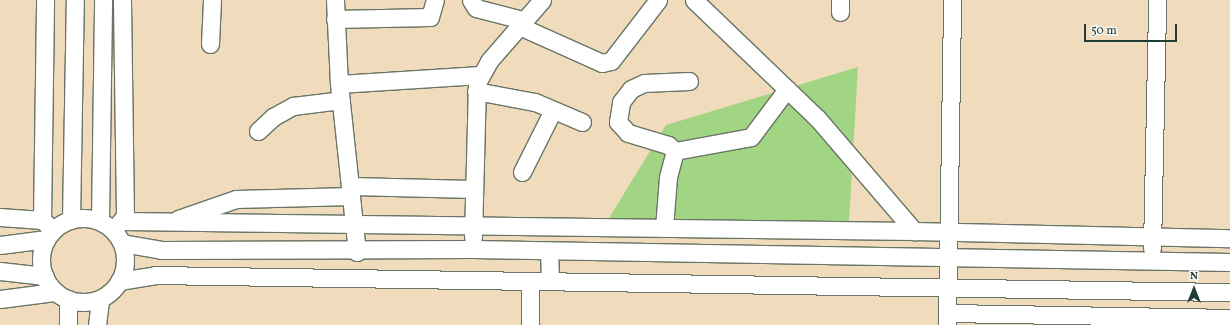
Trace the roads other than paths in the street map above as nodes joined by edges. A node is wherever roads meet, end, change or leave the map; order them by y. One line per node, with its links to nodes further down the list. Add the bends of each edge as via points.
1 (45, 0): 36 (street)
2 (75, 0): 30 (street)
3 (103, 0): 34 (street)
4 (122, 0): 34 (street)
5 (212, 0): 16 (street)
6 (335, 0): 14 (street)
7 (436, 0): 14 (street, via 430,17)
8 (471, 0): 15 (street, via 476,8)
9 (542, 0): 15 (street)
10 (658, 0): 15 (street, via 611,61 602,63)
11 (694, 0): 19 (street)
12 (952, 0): 38 (street)
13 (1157, 0): 39 (street)
14 (335, 19): 21 (street)
15 (520, 23): 17 (street)
16 (210, 44)
17 (480, 75): 20 (street); 21 (street)
18 (689, 81): 25 (street, via 644,83 631,89 621,102 618,122 628,133 668,145)
19 (787, 89): 25 (street, via 751,137); 37 (street, via 818,119)
20 (476, 91): 22 (street, via 535,102); 27 (street)
21 (340, 92): 24 (street, via 293,106 273,117); 28 (street)
22 (553, 110): 23 (street); 26 (street)
23 (582, 122)
24 (258, 131)
25 (675, 151): 35 (street, via 668,177)
26 (522, 172)
27 (474, 189): 28 (street); 33 (street)
28 (350, 191): 31 (street, via 236,199); 32 (street)
29 (0, 217): 36 (street)
30 (71, 220): 34 (street, via 83,217); 36 (street)
31 (169, 222): 32 (street); 34 (street)
32 (354, 224): 33 (street); 44 (street)
33 (474, 226): 35 (street); 42 (street)
34 (115, 228): 44 (street, via 161,250); 50 (street, via 126,259)
35 (664, 228): 37 (street)
36 (47, 230): 41 (street); 49 (street, via 41,260)
37 (914, 230): 38 (street)
38 (950, 232): 39 (street); 45 (street)
39 (1152, 237): 40 (street); 46 (street)
40 (1230, 238)
41 (0, 245)
42 (473, 249): 43 (street); 44 (street)
43 (549, 251): 45 (street); 52 (street)
44 (357, 252)
45 (949, 258): 46 (street); 53 (street)
46 (1152, 261): 47 (street)
47 (1230, 262)
48 (0, 271): 49 (street)
49 (45, 276): 55 (street)
50 (119, 281): 51 (street, via 155,275); 56 (street)
51 (530, 281): 52 (street); 62 (street)
52 (550, 281): 53 (street)
53 (947, 288): 54 (street); 59 (street)
54 (1230, 292)
55 (62, 296): 56 (street, via 84,302); 57 (street); 60 (street)
56 (100, 298): 61 (street)
57 (0, 299)
58 (1230, 318): 59 (street)
59 (947, 319)
60 (68, 325)
61 (97, 325)
62 (530, 325)

